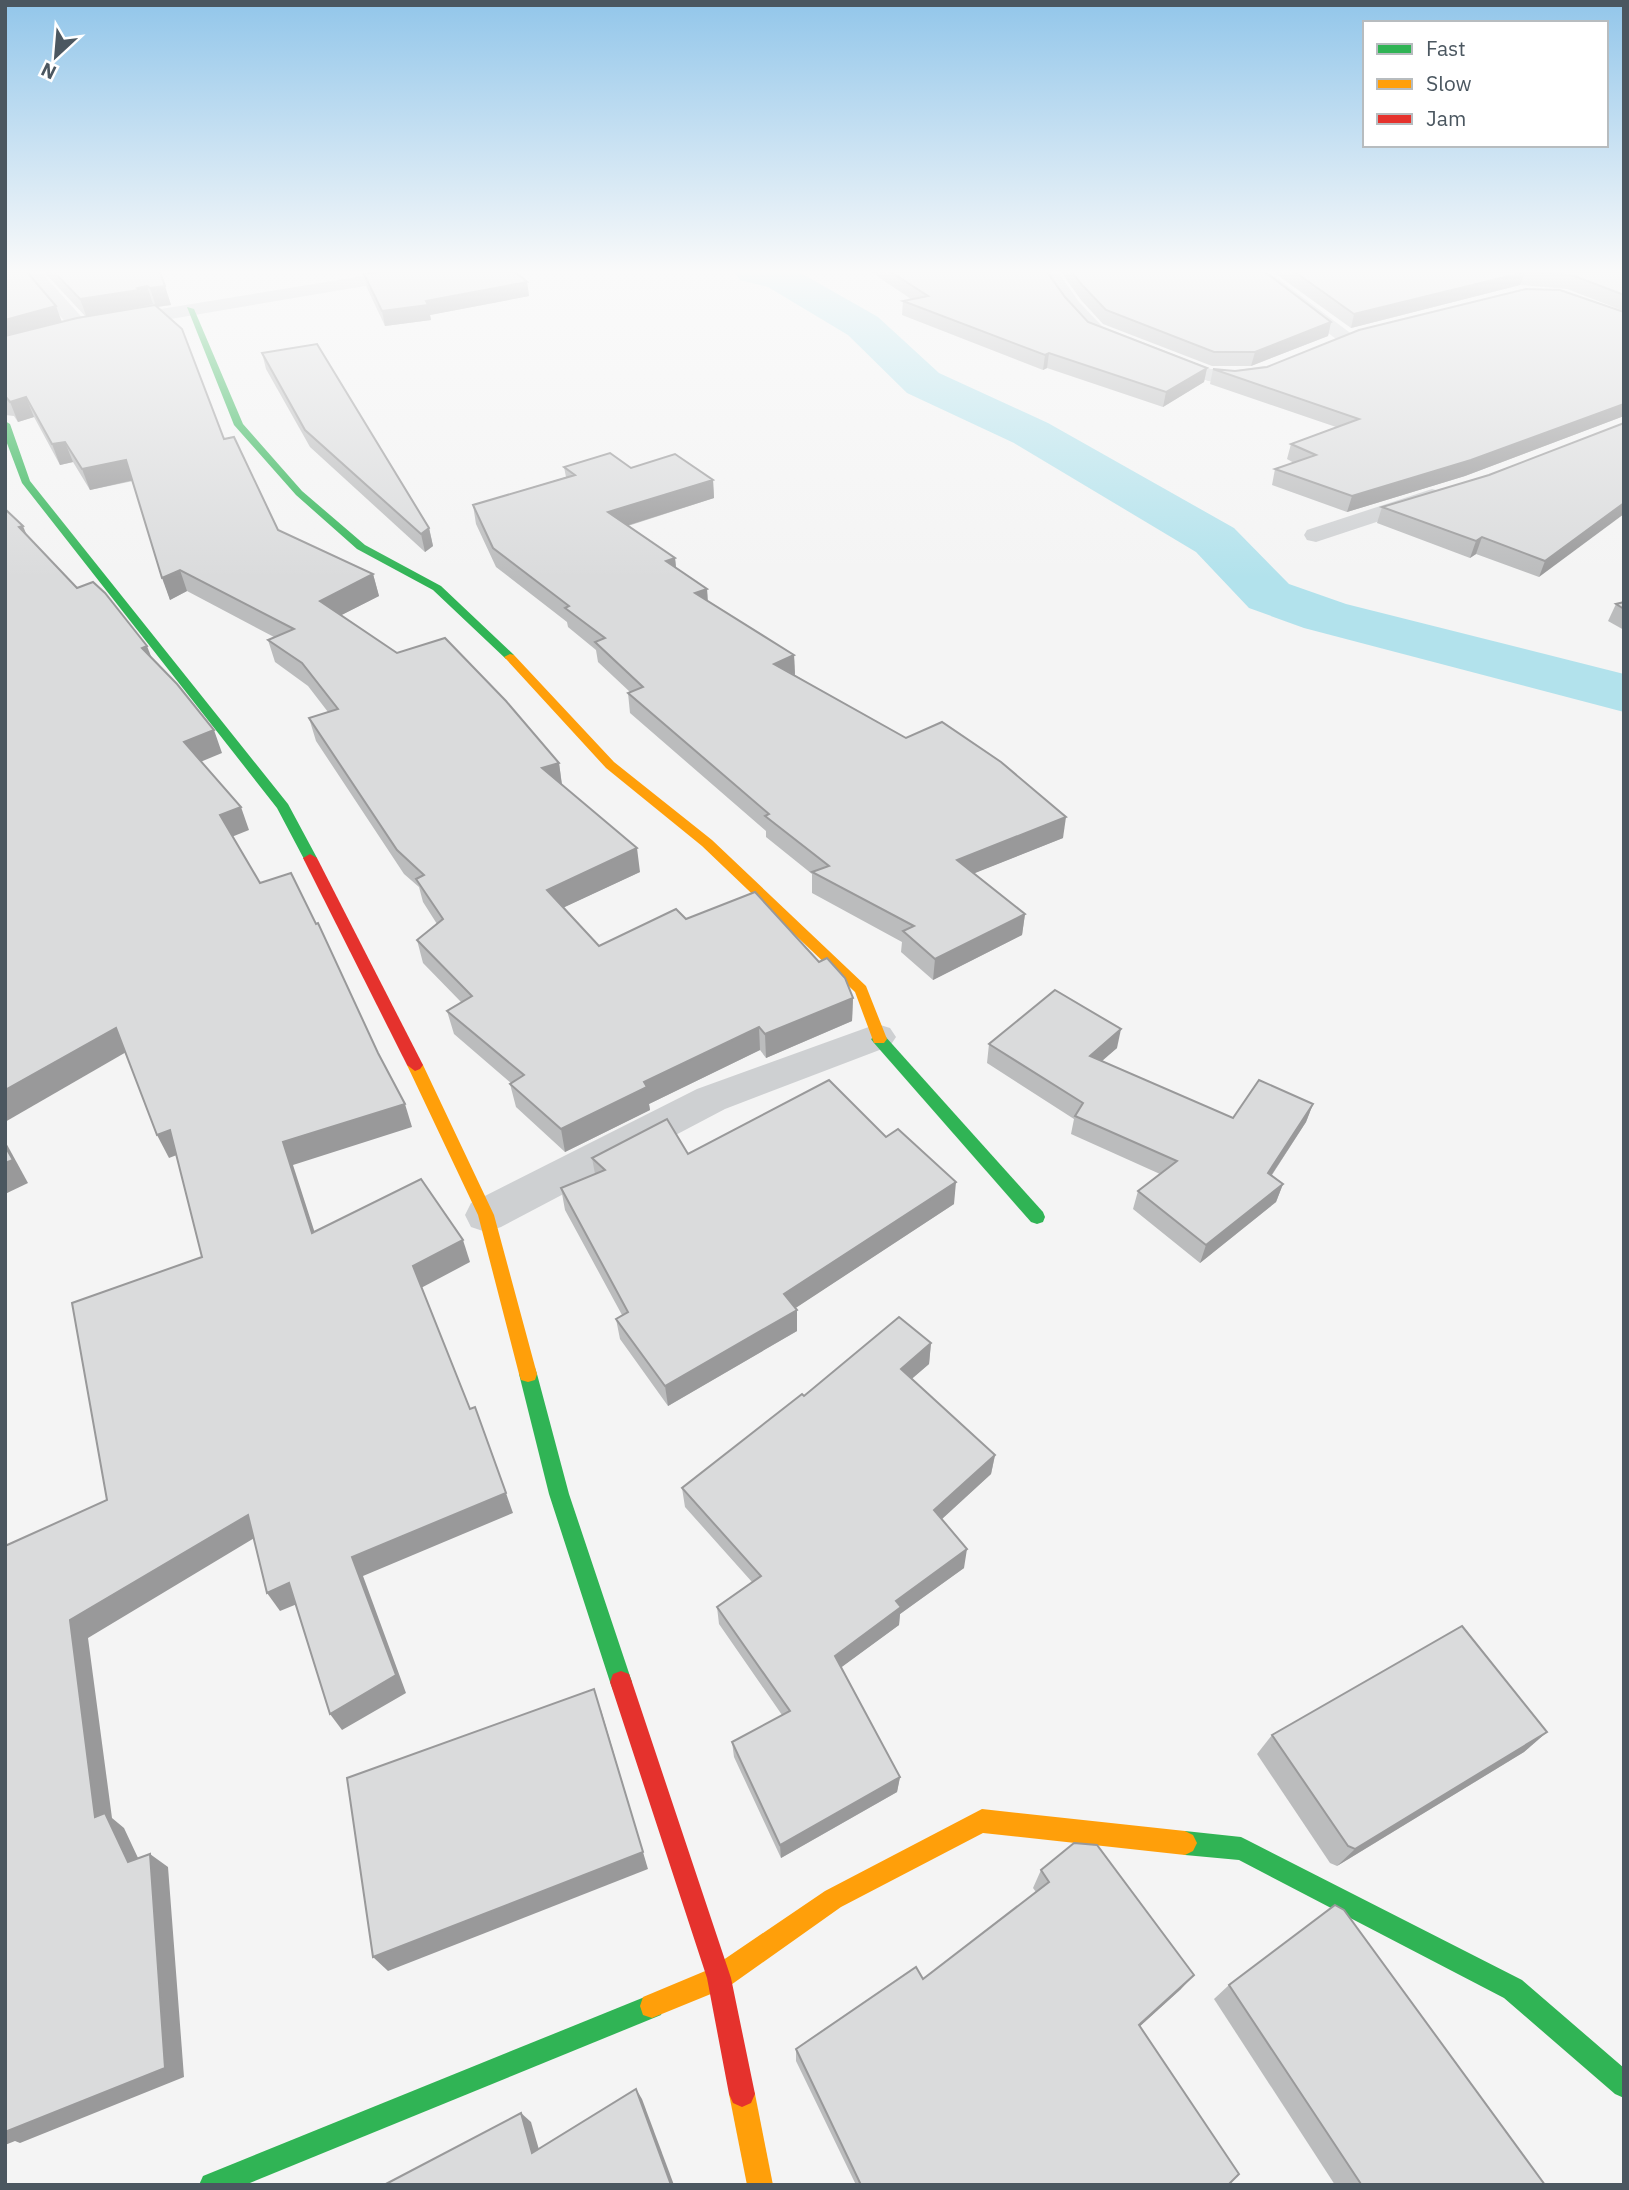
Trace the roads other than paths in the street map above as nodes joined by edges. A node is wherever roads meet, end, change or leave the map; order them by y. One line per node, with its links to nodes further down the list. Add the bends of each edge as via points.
1 (218, 374): 7 (street, via 239,425 299,493 361,547 437,588 512,659 610,765 707,843 860,990)
2 (1206, 374): 3 (street)
3 (1258, 374)
4 (5, 424): 8 (street, via 25,481 283,807 380,992)
5 (1450, 491): 6 (street)
6 (1316, 535)
7 (877, 1037): 8 (street, via 711,1099); 9 (street)
8 (486, 1215): 10 (street, via 559,1494)
9 (1037, 1217)
10 (719, 1978): 11 (street, via 833,1899 982,1821 1241,1849 1513,1989); 12 (street); 13 (street)
11 (1624, 2085)
12 (212, 2185)
13 (760, 2185)

